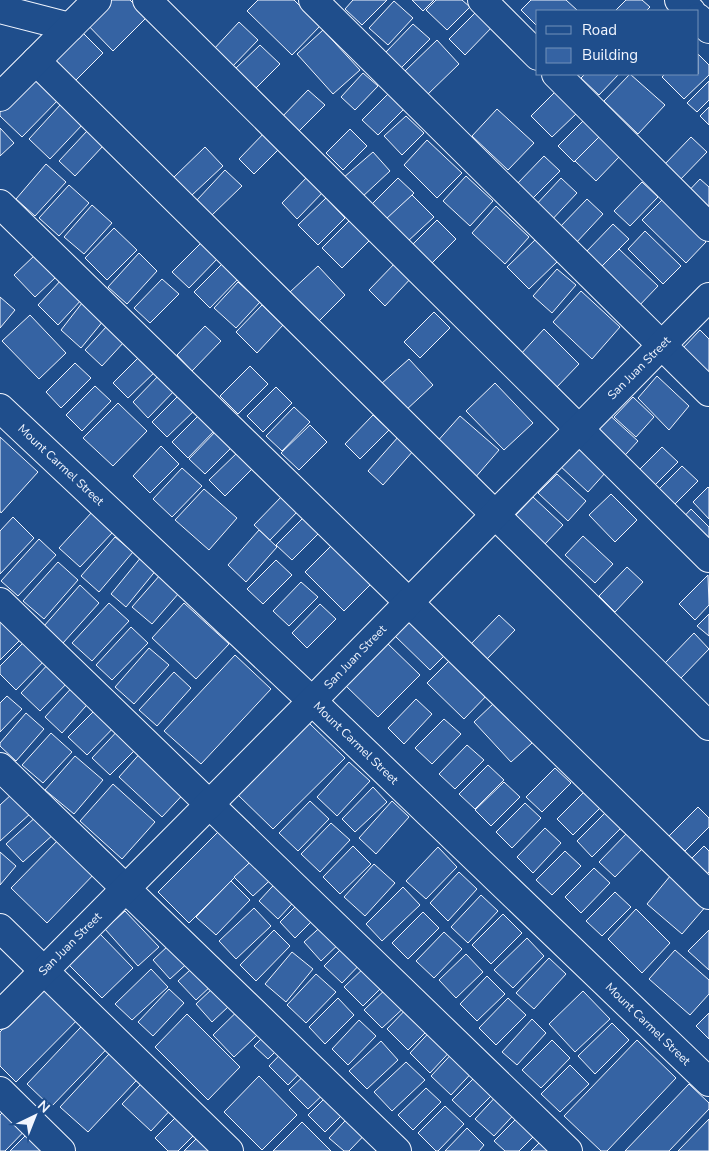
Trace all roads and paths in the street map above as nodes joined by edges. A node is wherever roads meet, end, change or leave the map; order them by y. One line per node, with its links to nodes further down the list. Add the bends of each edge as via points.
1 (97, 0): 9 (street)
2 (147, 0): 21 (street)
3 (313, 0): 18 (street)
4 (482, 0): 11 (street)
5 (679, 0): 7 (street)
6 (0, 9): 9 (street)
7 (690, 10)
8 (699, 19): 10 (street)
9 (70, 27): 12 (street)
10 (709, 29)
11 (536, 54)
12 (36, 61): 14 (street); 22 (street)
13 (557, 75): 16 (street)
14 (0, 96)
15 (0, 204): 24 (street)
16 (709, 227)
17 (709, 297): 18 (street, San Juan Street)
18 (662, 345): 19 (street); 21 (street, San Juan Street)
19 (709, 392)
20 (0, 408): 26 (street, Mount Carmel Street)
21 (579, 429): 22 (street, San Juan Street); 23 (street)
22 (494, 515): 24 (street, San Juan Street); 27 (street)
23 (709, 558)
24 (409, 601): 26 (street, San Juan Street); 31 (street)
25 (0, 602): 29 (street)
26 (312, 701): 29 (street, San Juan Street); 35 (street, Mount Carmel Street)
27 (709, 726)
28 (0, 767): 30 (street)
29 (209, 804): 30 (street, San Juan Street); 40 (street)
30 (125, 888): 33 (street, San Juan Street); 39 (street)
31 (709, 895)
32 (0, 928): 33 (street)
33 (44, 971): 34 (street, San Juan Street); 38 (street)
34 (0, 1015)
35 (709, 1082)
36 (0, 1091): 37 (street)
37 (61, 1151)
38 (228, 1151)
39 (397, 1151)
40 (568, 1151)

